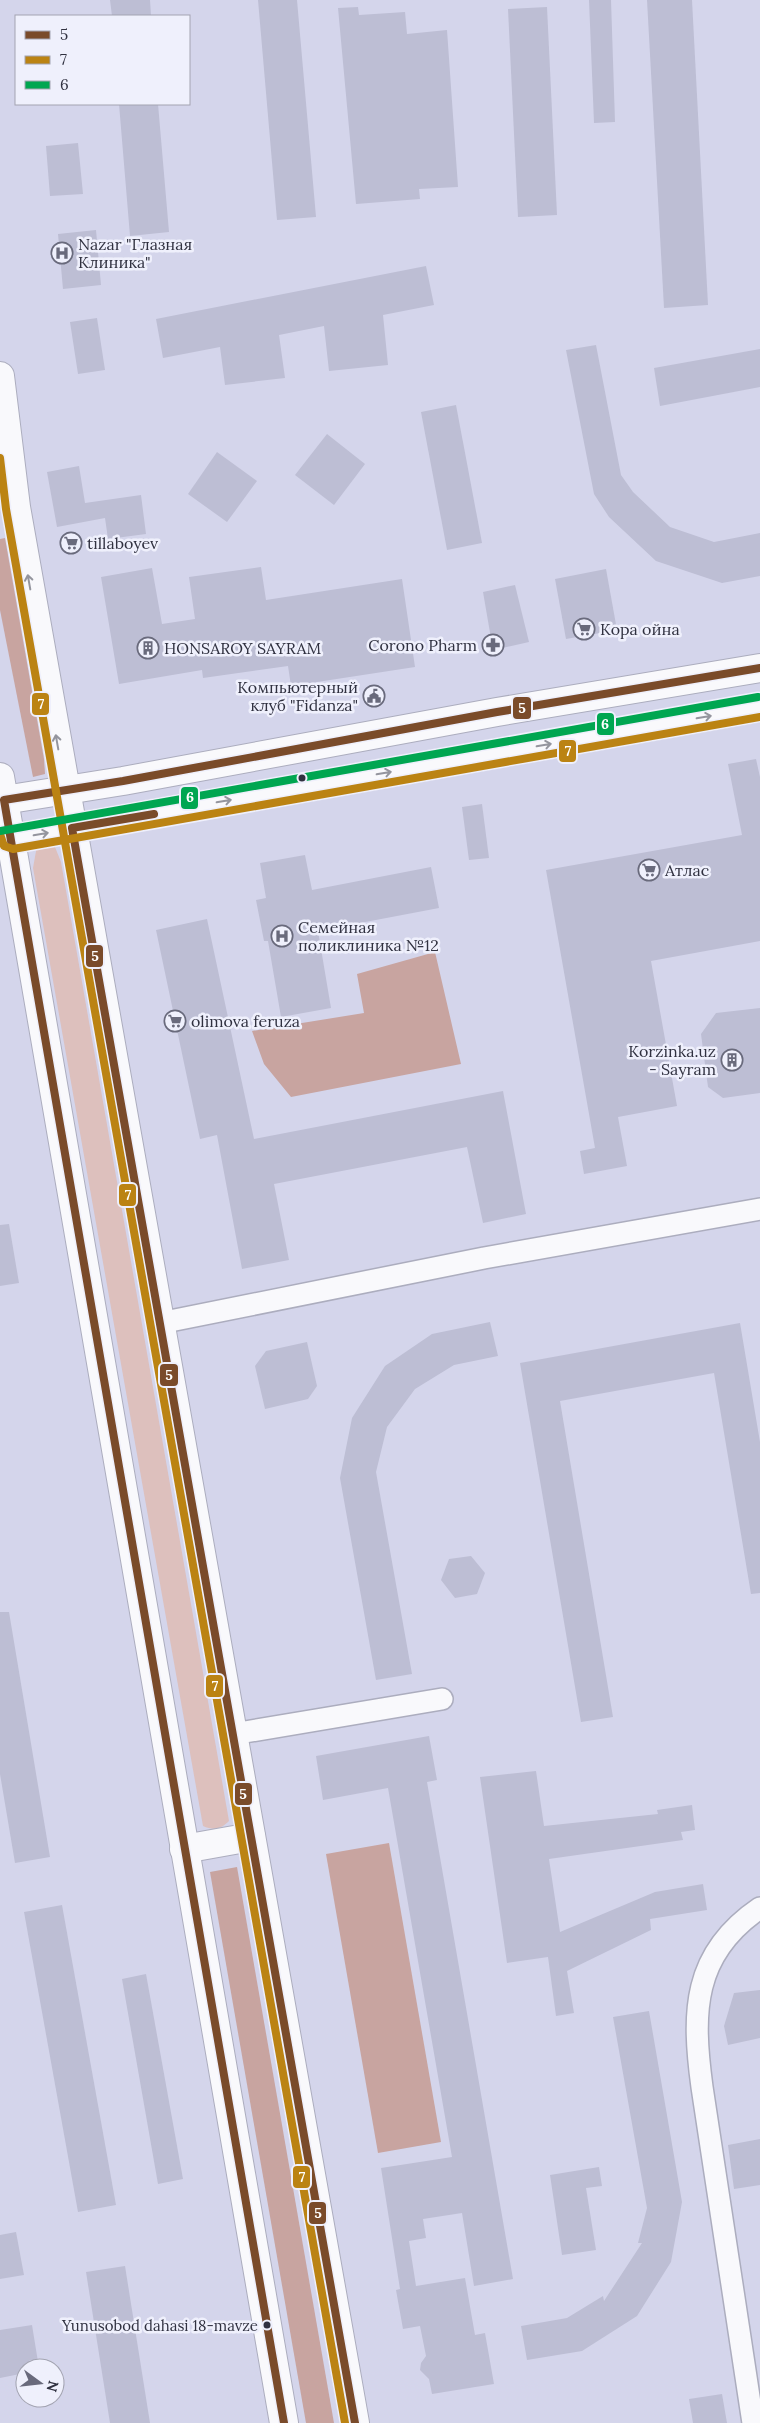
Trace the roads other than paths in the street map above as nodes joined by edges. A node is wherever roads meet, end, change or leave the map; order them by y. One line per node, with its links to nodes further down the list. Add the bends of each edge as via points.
1 (0, 376): 2 (main road)
2 (16, 507): 3 (main road, via 10,521); 7 (main road, one-way to 2)
3 (0, 529)
4 (760, 668): 7 (main road)
5 (760, 707): 8 (main road, one-way to 5)
6 (2, 789): 7 (main road); 9 (main road)
7 (66, 790): 8 (main road)
8 (72, 828): 9 (main road, one-way to 8); 11 (main road)
9 (10, 839): 15 (main road)
10 (760, 1209): 11 (street, via 456,1264)
11 (160, 1323): 13 (main road)
12 (442, 1699): 13 (street)
13 (233, 1734): 14 (main road)
14 (251, 1837): 15 (main road); 18 (main road)
15 (184, 1849): 17 (main road)
16 (760, 1908): 19 (street, via 722,1941 710,1965 697,2012 702,2087)
17 (284, 2423)
18 (355, 2423)
19 (753, 2423)

